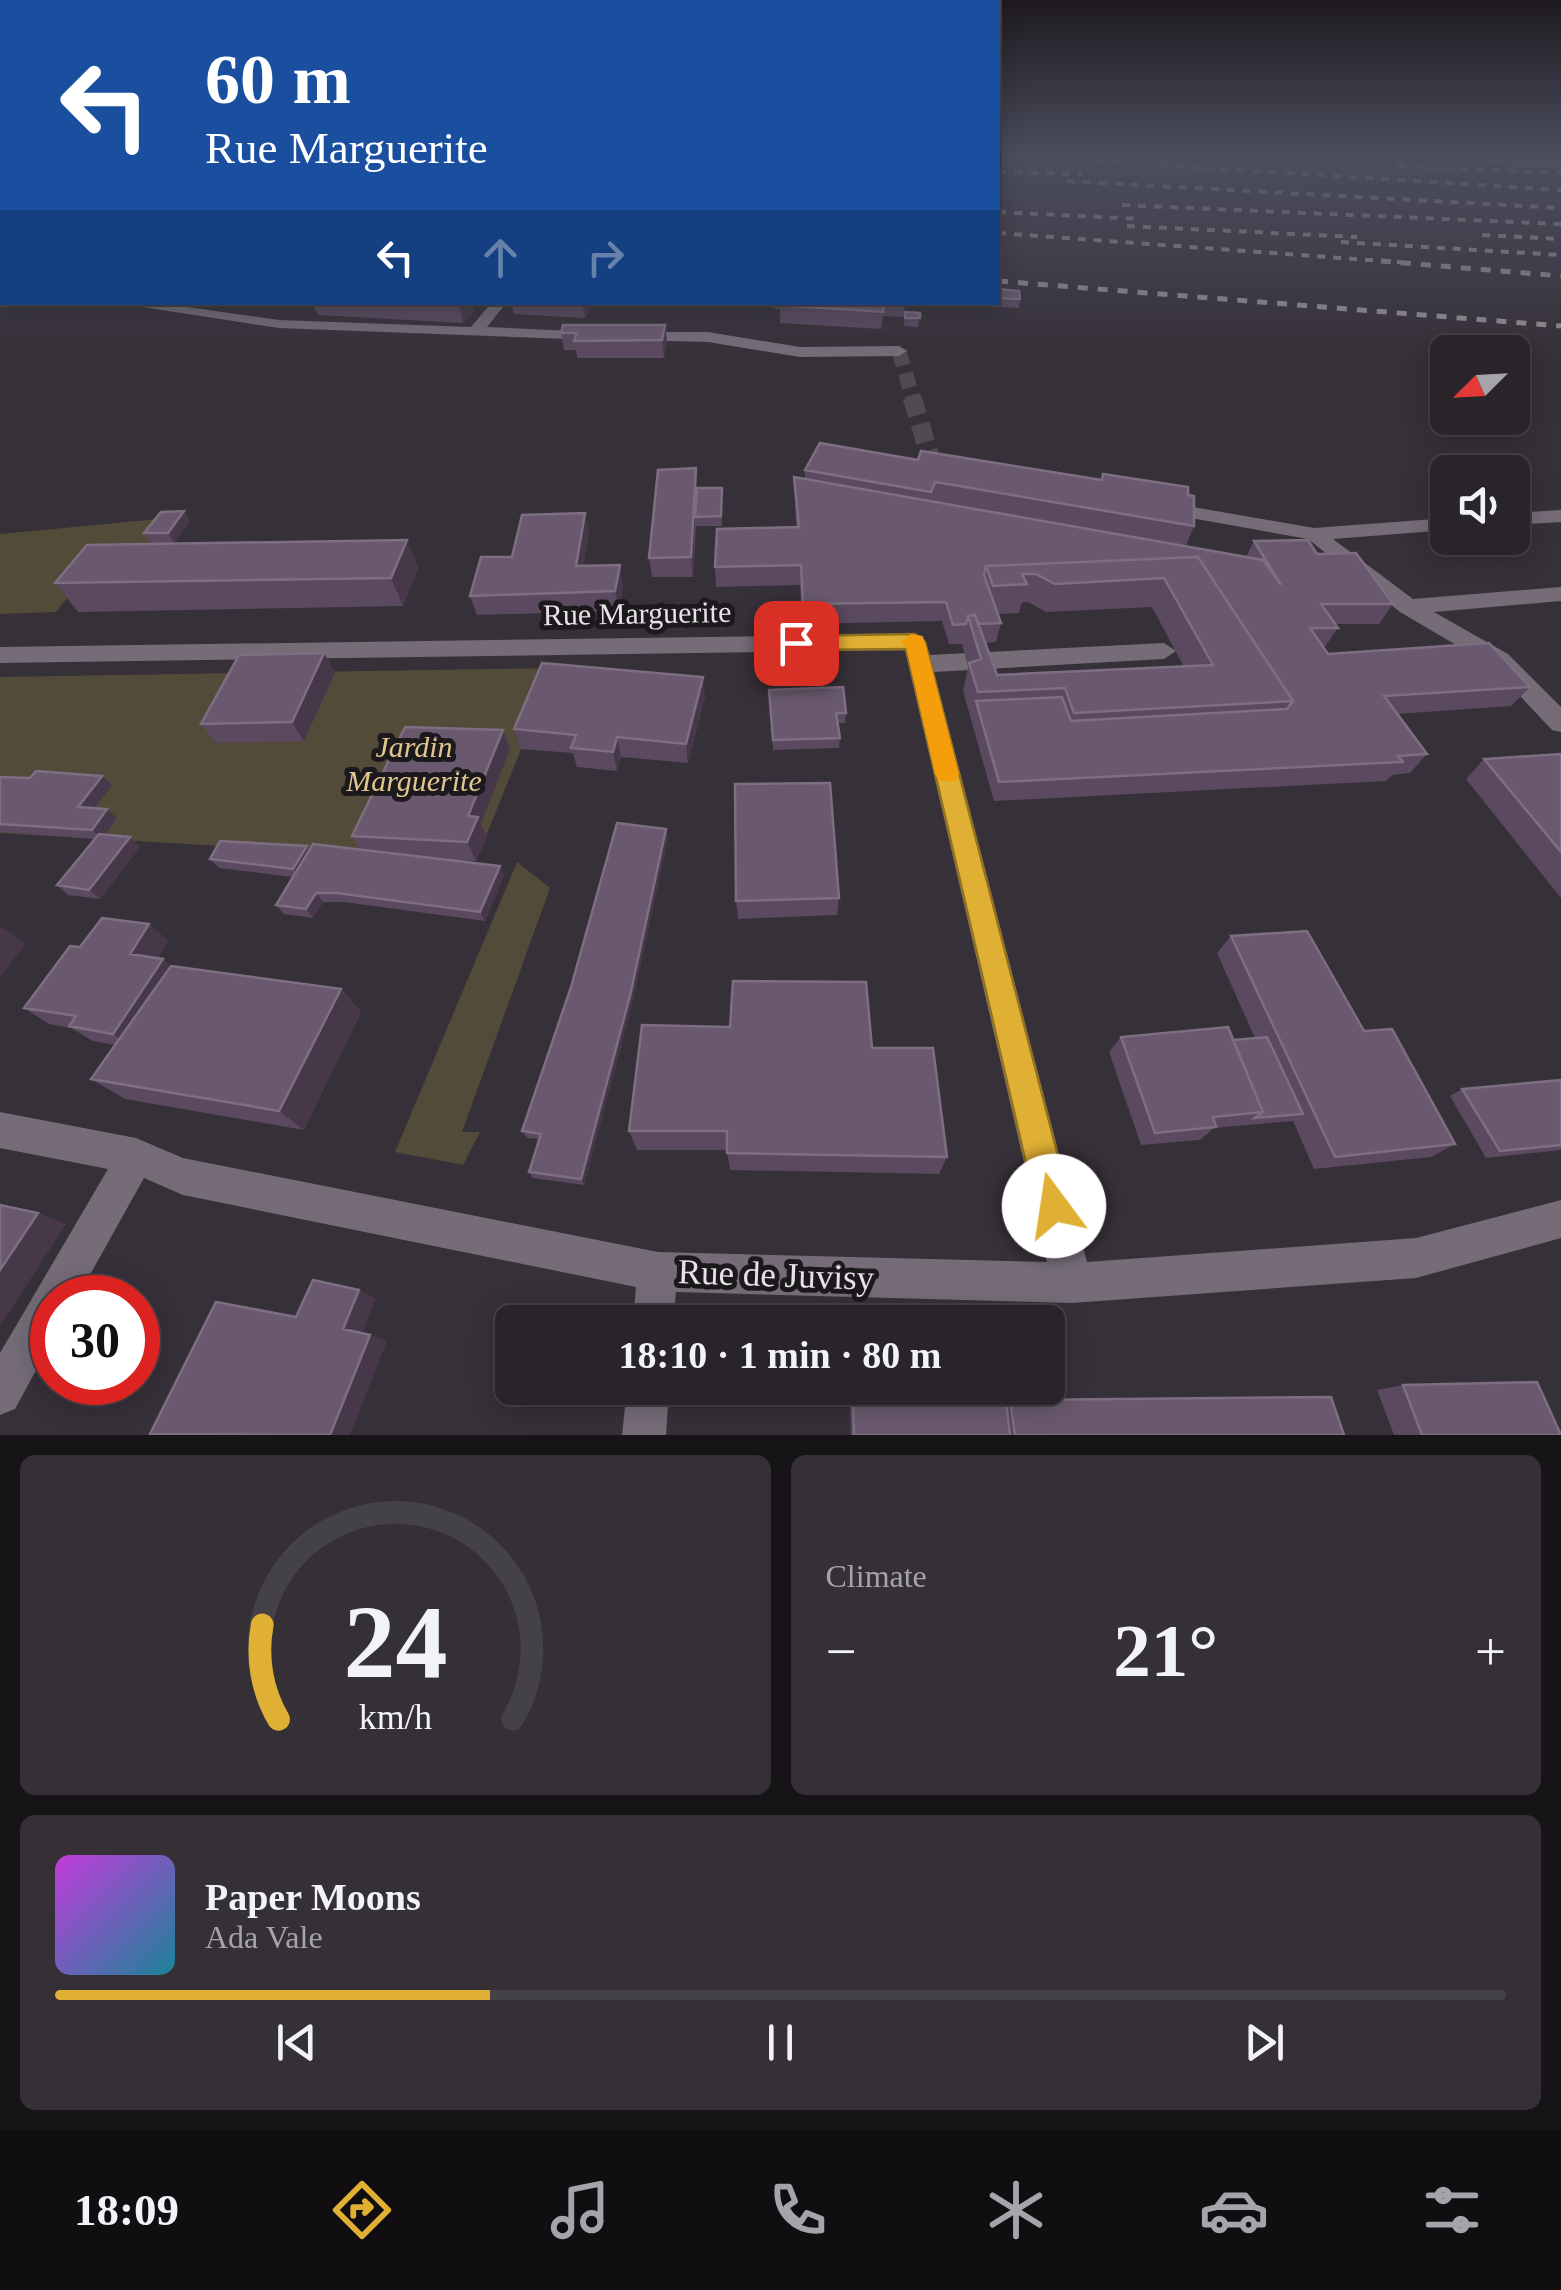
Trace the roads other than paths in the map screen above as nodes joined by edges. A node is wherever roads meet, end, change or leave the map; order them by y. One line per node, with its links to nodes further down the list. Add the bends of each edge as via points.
1 (138, 305): 4 (street)
2 (302, 305): 4 (street)
3 (498, 305): 5 (street)
4 (278, 324): 5 (street)
5 (475, 332): 6 (street, via 708,337 800,352)
6 (900, 351)
7 (1148, 505): 11 (street)
8 (1561, 516): 9 (street)
9 (1530, 518)
10 (1430, 525): 11 (street)
11 (1314, 534): 13 (street)
12 (1561, 594): 13 (street)
13 (1408, 606): 17 (street, via 1500,660)
14 (1164, 651): 16 (street)
15 (0, 655): 16 (street, Rue Marguerite, via 915,642)
16 (920, 664): 23 (street)
17 (1561, 722)
18 (0, 1130): 19 (street, Rue de Juvisy)
19 (136, 1156): 21 (street, Rue de Juvisy, via 183,1176); 22 (street)
20 (1561, 1219): 23 (street, Rue de Juvisy, via 1416,1258)
21 (658, 1272): 23 (street, Rue de Juvisy); 24 (street)
22 (68, 1275)
23 (1072, 1283)
24 (655, 1305)
25 (30, 1342): 26 (street)
26 (0, 1394)
27 (647, 1405): 28 (street)
28 (644, 1435)

